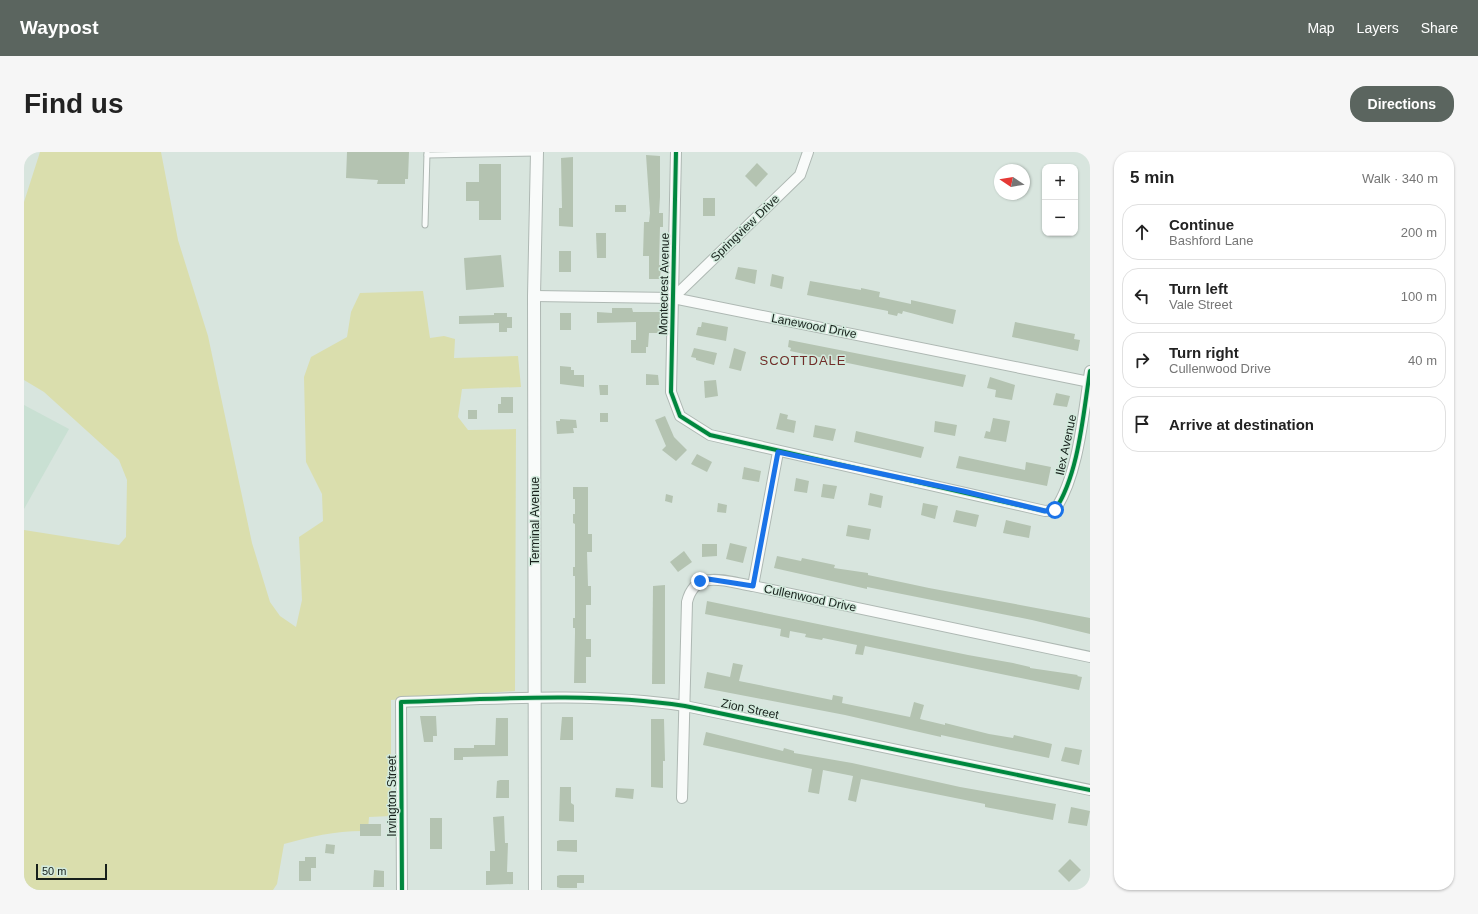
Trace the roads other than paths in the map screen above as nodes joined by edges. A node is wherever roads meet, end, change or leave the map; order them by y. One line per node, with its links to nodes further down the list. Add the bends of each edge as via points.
1 (676, 152): 7 (street, Montecrest Avenue)
2 (808, 152): 7 (street, Springview Drive, via 800,175)
3 (537, 153): 4 (lane); 6 (street, Terminal Avenue)
4 (427, 154): 5 (lane)
5 (425, 225)
6 (534, 296): 7 (street, Lanewood Drive); 12 (street, Terminal Avenue)
7 (673, 298): 8 (street, Lanewood Drive); 9 (street, Montecrest Avenue, via 671,392 680,416 710,436)
8 (1089, 378): 9 (street, Ilex Avenue, via 1074,467 1066,492 1055,510 1045,511)
9 (778, 452): 10 (street)
10 (753, 586): 11 (street, Cullenwood Drive); 14 (street, Cullenwood Drive, via 708,579 700,581 689,593)
11 (1090, 657)
12 (535, 698): 13 (street, Zion Street); 14 (street, Zion Street, via 630,699); 18 (street, Terminal Avenue)
13 (401, 702): 17 (street, Irvington Street)
14 (685, 706): 15 (street, Zion Street); 16 (street, Cullenwood Drive)
15 (1090, 790)
16 (682, 798)
17 (402, 890)
18 (535, 890)

